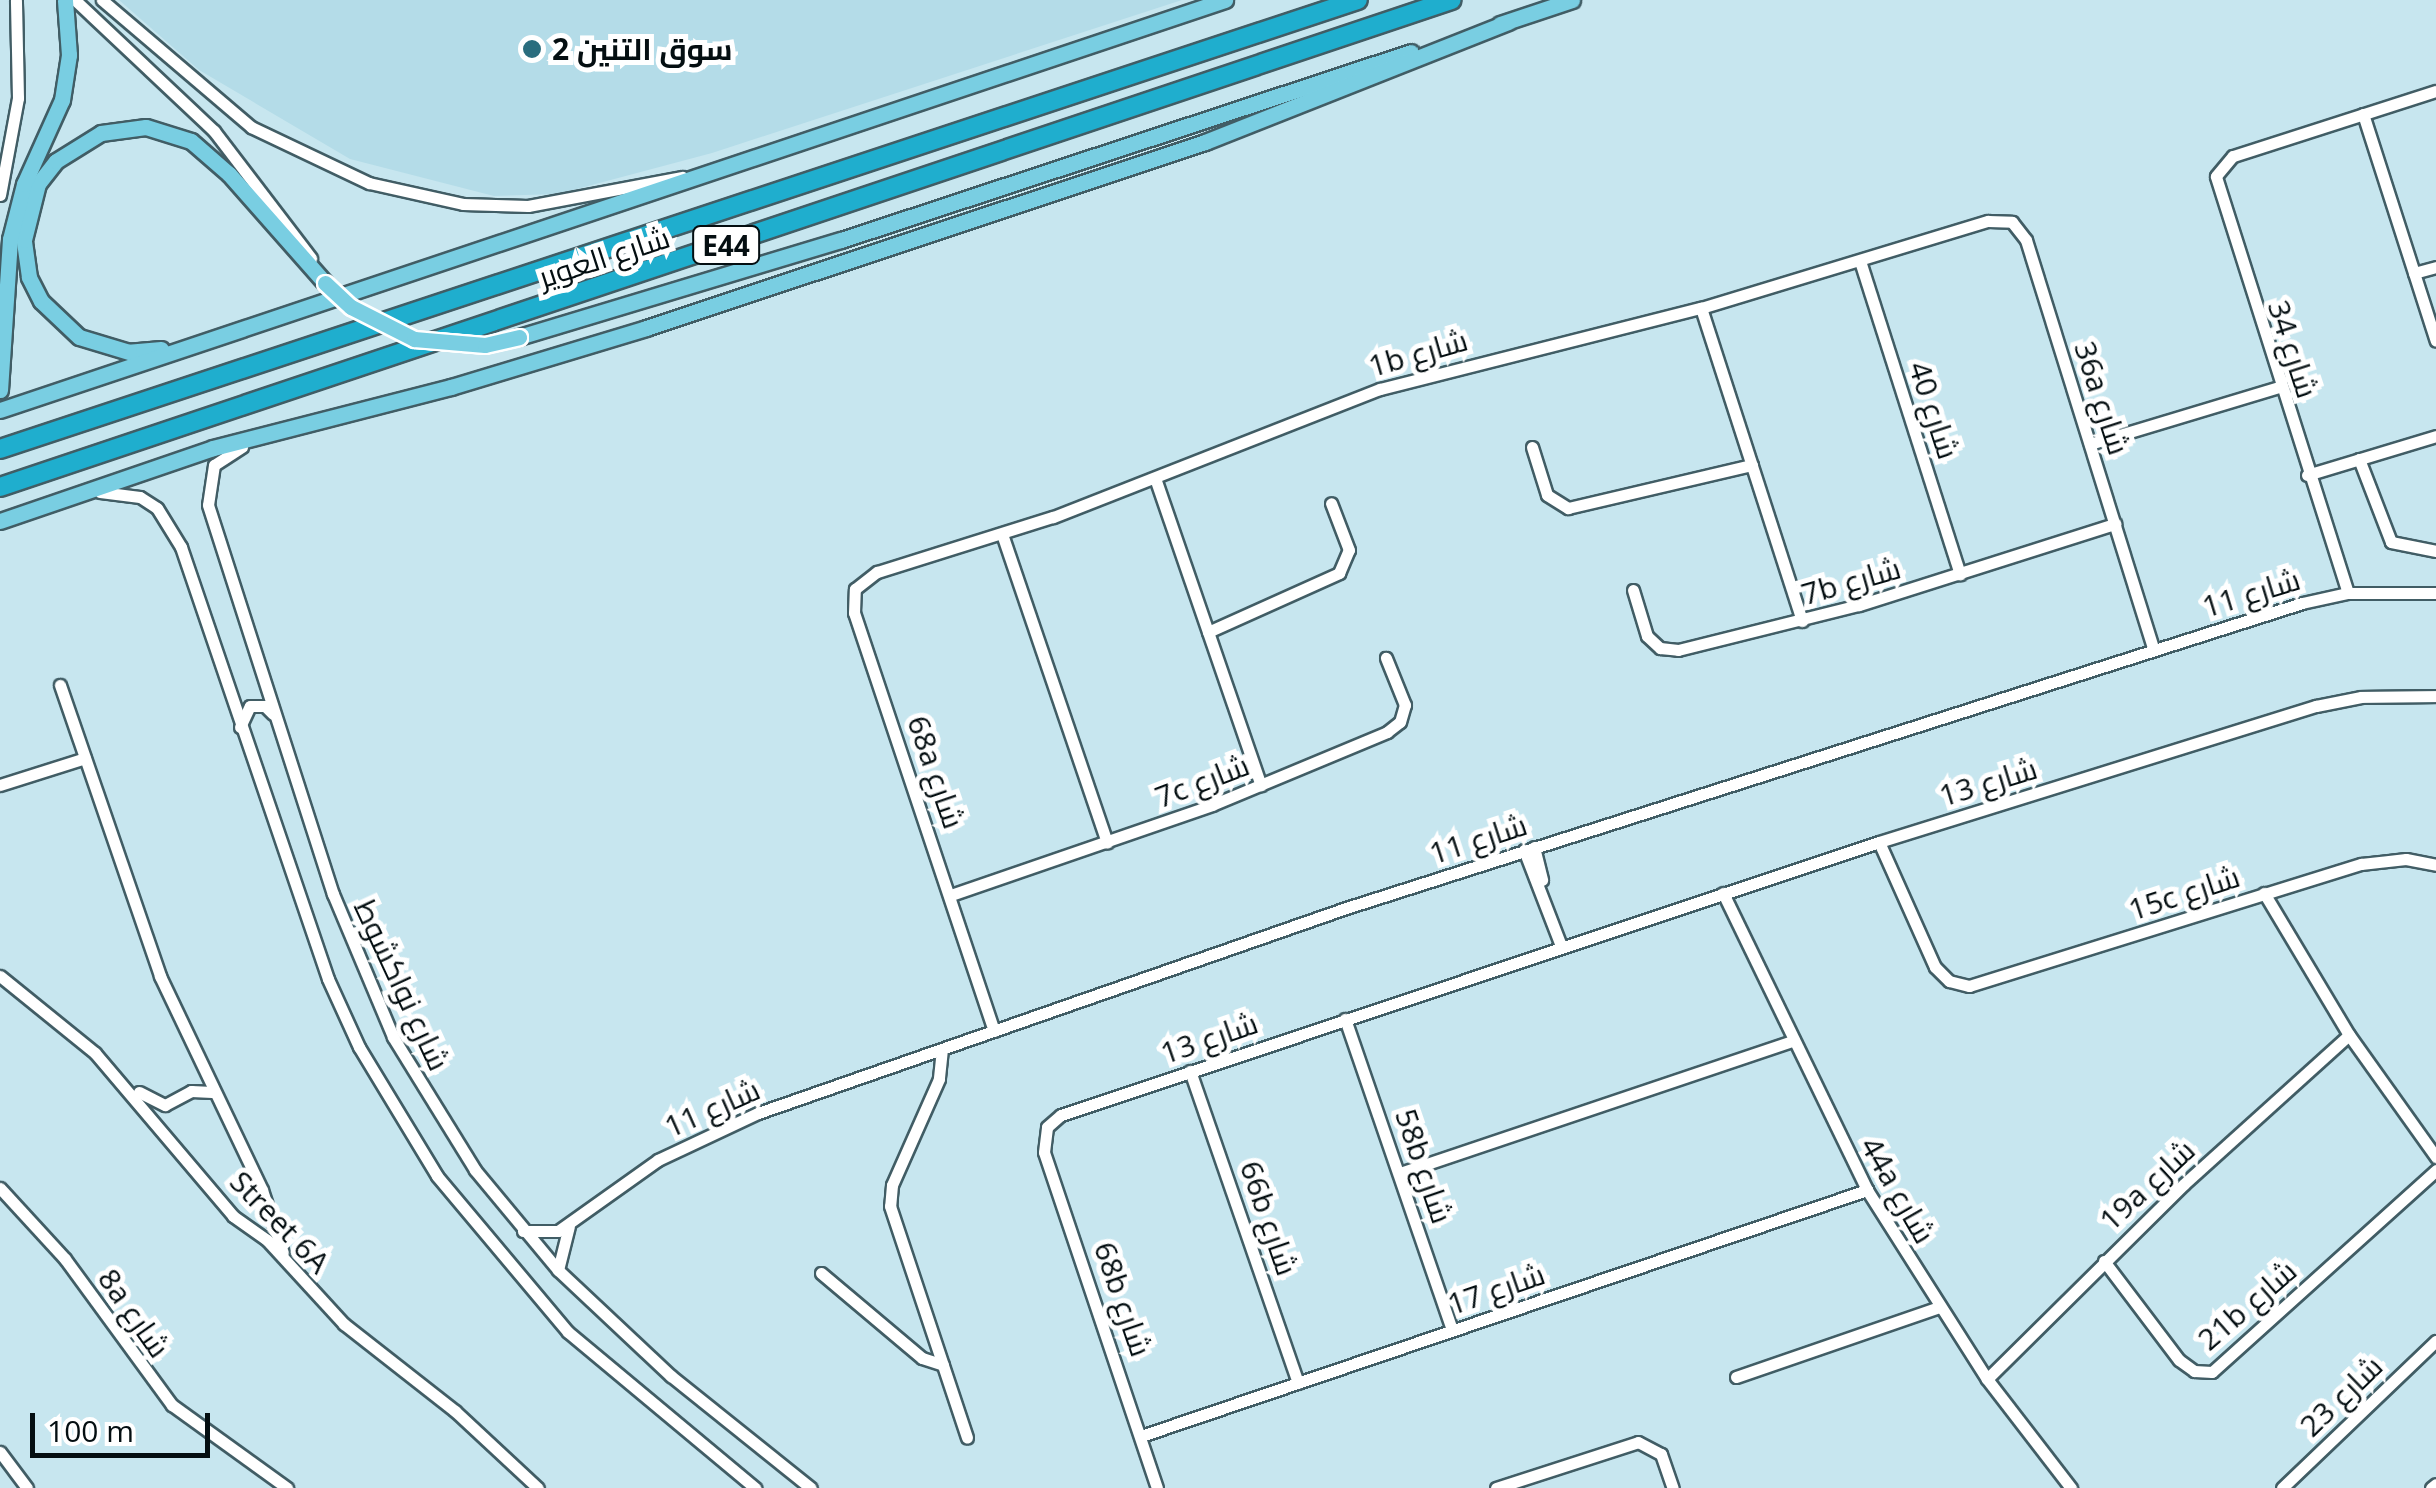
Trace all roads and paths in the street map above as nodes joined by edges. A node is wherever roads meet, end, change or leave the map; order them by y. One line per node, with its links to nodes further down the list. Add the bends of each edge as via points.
1 (16, 0): 13 (street, via 18,98)
2 (65, 0): 23 (main road, via 69,55 62,100 24,184 10,239)
3 (75, 0): 18 (street, via 214,131)
4 (102, 0): 12 (street, via 251,128 369,184 432,200 528,206)
5 (1226, 0): 12 (main road)
6 (1358, 0): 29 (highway, شارع العوير / E44)
7 (1451, 0): 34 (highway, شارع العوير / E44)
8 (1572, 0): 9 (main road)
9 (1508, 22): 18 (main road, bridge, via 520,337 484,344 414,339 350,307); 25 (main road, via 1130,168 646,328)
10 (2436, 91): 11 (street)
11 (2363, 114): 17 (street); 22 (street, شارع 34, via 2233,156 2218,167 2217,194)
12 (691, 177): 20 (main road)
13 (0, 195)
14 (2012, 222): 15 (street, 1b شارع, via 1988,221); 27 (street, 36a شارع, via 2026,240)
15 (1860, 261): 19 (street, 1b شارع); 41 (street, شارع 40)
16 (2436, 267): 17 (street)
17 (2414, 273): 21 (street)
18 (325, 282): 20 (main road, via 191,141 146,127 101,133 56,161 27,211 25,262 41,301 79,337 103,348 156,350)
19 (1701, 308): 31 (street); 33 (street, 1b شارع, via 1380,388)
20 (214, 338): 24 (main road)
21 (2436, 341)
22 (2279, 387): 27 (street); 32 (street, شارع 34)
23 (0, 390)
24 (0, 410)
25 (305, 426): 36 (main road, via 182,457); 52 (street, شارع نواكشوط, via 222,454 206,491)
26 (2436, 436): 30 (street)
27 (2090, 444): 38 (street, 36a شارع)
28 (1532, 447): 31 (street, via 1547,495 1568,508)
29 (0, 448)
30 (2364, 458): 32 (street); 40 (street, via 2391,542)
31 (1752, 465): 46 (street)
32 (2307, 474): 45 (street, شارع 34)
33 (1155, 478): 39 (street, 1b شارع); 47 (street)
34 (0, 487)
35 (1331, 503): 47 (street, via 1349,550 1340,573)
36 (28, 511): 37 (main road); 53 (street, شارع نواكشوط, via 121,490 157,508 192,572)
37 (0, 521)
38 (2116, 524): 41 (street, 7b شارع); 48 (street, 36a شارع)
39 (1002, 534): 42 (street, 1b شارع, via 877,572); 58 (street)
40 (2436, 551)
41 (1960, 574): 46 (street, 7b شارع)
42 (855, 589): 63 (street, 68a شارع, via 854,613)
43 (1633, 590): 46 (street, 7b شارع, via 1647,636 1669,650)
44 (2436, 593): 45 (street, شارع 11)
45 (2343, 594): 48 (street, شارع 11)
46 (1802, 621)
47 (1208, 632): 56 (street)
48 (2158, 648): 59 (street, شارع 11)
49 (1386, 658): 56 (street, 7c شارع, via 1404,705 1394,728)
50 (60, 685): 54 (street)
51 (2436, 696): 57 (street, شارع 13, via 2361,697 2316,706)
52 (276, 718): 53 (street, via 258,704 244,711); 87 (street, شارع نواكشوط, via 332,894 393,1037 453,1137)
53 (240, 727): 106 (street, شارع نواكشوط, via 328,979 396,1113 437,1176 568,1332)
54 (85, 758): 55 (street); 67 (street)
55 (0, 786)
56 (1261, 786): 58 (street, 7c شارع)
57 (1879, 842): 61 (street, شارع 13); 62 (street, 15c شارع, via 1930,958 1949,982 1980,984)
58 (1108, 844): 63 (street, 7c شارع)
59 (1528, 849): 64 (street); 68 (street, شارع 11)
60 (2436, 866): 62 (street, 15c شارع, via 2384,860)
61 (1723, 893): 64 (street, شارع 13); 70 (street, 44a شارع)
62 (2264, 894): 69 (street)
63 (951, 895): 68 (street, 68a شارع)
64 (1561, 946): 66 (street, شارع 13)
65 (0, 976): 73 (street, Street 6A)
66 (1344, 1018): 72 (street, شارع 13); 81 (street, 58b شارع)
67 (183, 1027): 74 (street, via 194,1072); 75 (street)
68 (998, 1029): 71 (street, شارع 11)
69 (2350, 1035): 79 (street); 88 (street, 19a شارع)
70 (1790, 1042): 81 (street); 83 (street, 44a شارع)
71 (942, 1049): 86 (street, شارع 11, via 691,1142); 95 (street, via 940,1079 892,1185 890,1206)
72 (1190, 1071): 77 (street, شارع 13, via 1070,1112); 98 (street, 66b شارع)
73 (116, 1075): 76 (street, via 147,1100); 78 (street, Street 6A)
74 (191, 1091): 75 (street); 76 (street)
75 (212, 1092): 84 (street)
76 (171, 1104): 78 (street)
77 (1047, 1127): 99 (street, 68b شارع, via 1044,1152)
78 (168, 1133): 85 (street, Street 6A)
79 (2436, 1157)
80 (2436, 1170): 88 (street, 21b شارع, via 2212,1372 2194,1371 2179,1360)
81 (1400, 1172): 93 (street, 58b شارع)
82 (0, 1188): 104 (street, 8a شارع, via 65,1259 172,1405)
83 (1867, 1190): 92 (street, 44a شارع); 93 (street, شارع 17)
84 (268, 1208): 85 (street); 89 (street)
85 (242, 1224): 89 (street, Street 6A)
86 (569, 1226): 87 (street, شارع 11, via 547,1234); 90 (street)
87 (523, 1231): 90 (street, شارع نواكشوط)
88 (2104, 1261): 97 (street, 19a شارع)
89 (294, 1269): 105 (street, Street 6A, via 353,1332 455,1410)
90 (558, 1270): 107 (street, شارع نواكشوط, via 670,1376)
91 (821, 1273): 95 (street, via 922,1358)
92 (1939, 1308): 96 (street); 97 (street, 44a شارع)
93 (1452, 1330): 98 (street, شارع 17)
94 (2436, 1341): 111 (street, شارع 23)
95 (943, 1365): 100 (street)
96 (1736, 1377)
97 (1987, 1379): 110 (street, 44a شارع)
98 (1298, 1383): 99 (street, شارع 17)
99 (1141, 1436): 108 (street, 68b شارع)
100 (967, 1438)
101 (0, 1452): 103 (street)
102 (1499, 1487): 109 (street, via 1628,1443 1655,1447)
103 (28, 1488)
104 (287, 1488)
105 (538, 1488)
106 (755, 1488)
107 (811, 1488)
108 (1157, 1488)
109 (1673, 1488)
110 (2071, 1488)
111 (2282, 1488)

